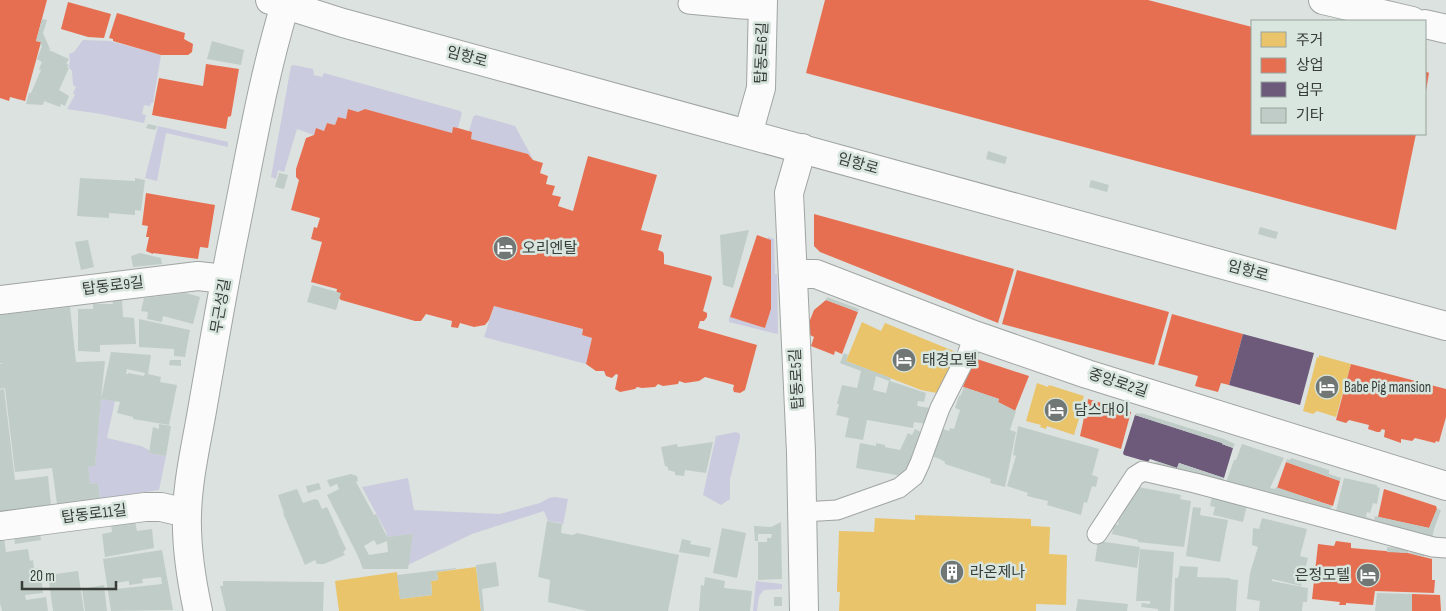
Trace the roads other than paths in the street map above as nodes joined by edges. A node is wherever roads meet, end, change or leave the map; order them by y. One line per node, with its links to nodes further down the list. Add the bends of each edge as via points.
1 (1323, 0): 5 (street)
2 (278, 2): 8 (street, 임항로); 11 (street, 무근성길, via 272,48)
3 (688, 4): 4 (lane, via 742,10)
4 (763, 5): 8 (street, 탑동로6길, via 762,88)
5 (1408, 20)
6 (1426, 24): 7 (street)
7 (1446, 29)
8 (748, 134): 9 (street, 임항로)
9 (802, 148): 10 (street, 탑동로5길, via 789,193); 13 (street, 임항로)
10 (793, 274): 14 (street, 중앙로2길, via 816,274); 16 (street, 탑동로5길)
11 (225, 280): 12 (street, 탑동로9길, via 198,276); 17 (street, 무근성길)
12 (0, 300)
13 (1446, 326)
14 (974, 335): 15 (street, 중앙로2길, via 1087,374); 16 (lane, via 940,408 914,476 898,488 836,510)
15 (1446, 486)
16 (802, 512): 22 (street, 탑동로5길)
17 (187, 513): 18 (street, 탑동로11길, via 146,507); 21 (street, 무근성길, via 187,546)
18 (0, 526)
19 (1097, 534): 20 (lane, via 1135,476 1143,471)
20 (1446, 548)
21 (198, 611)
22 (804, 611)

